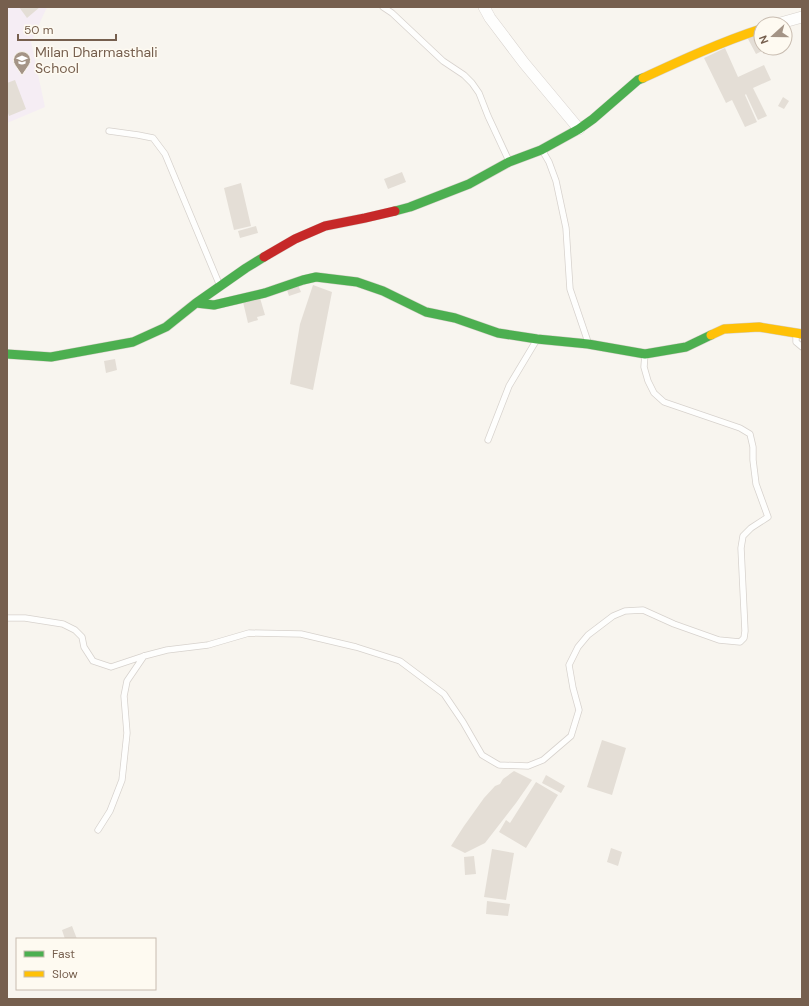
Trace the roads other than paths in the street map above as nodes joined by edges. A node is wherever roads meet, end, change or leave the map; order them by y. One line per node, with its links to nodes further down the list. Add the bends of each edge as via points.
1 (383, 7): 7 (lane, via 443,61 472,83 479,93)
2 (484, 7): 4 (street, via 520,57)
3 (753, 32): 4 (street, via 638,80)
4 (579, 129): 6 (street)
5 (109, 131): 8 (lane, via 153,138 165,154)
6 (542, 150): 7 (street); 12 (lane, via 556,181 566,228 570,288)
7 (509, 162): 8 (street, via 469,184 410,207 324,226 295,239)
8 (220, 286): 9 (street)
9 (196, 303): 11 (street, via 214,305 265,293 303,280 329,278 357,282 383,291 426,312 455,318 498,333); 14 (street, via 166,327 133,342 50,357)
10 (799, 333): 13 (lane, via 796,342); 15 (street, via 759,327 724,329 686,347)
11 (537, 339): 12 (street); 16 (lane, via 509,386)
12 (588, 344): 15 (street)
13 (802, 347)
14 (7, 354)
15 (645, 354): 18 (lane, via 644,367 648,381 654,393 664,402 740,428 750,434 756,484 768,517 742,536 745,631 740,642 719,640 643,610 625,611 613,616 588,635 578,647 569,665 579,710 571,736 543,760 528,766 499,765 482,755 444,694 400,661 356,647 301,634 249,633 208,645 167,650)
16 (488, 440)
17 (7, 618): 18 (lane, via 63,624 82,637 84,647 93,661 111,667)
18 (144, 656): 19 (lane, via 127,682 124,696 127,733 122,780 110,811)
19 (98, 830)

